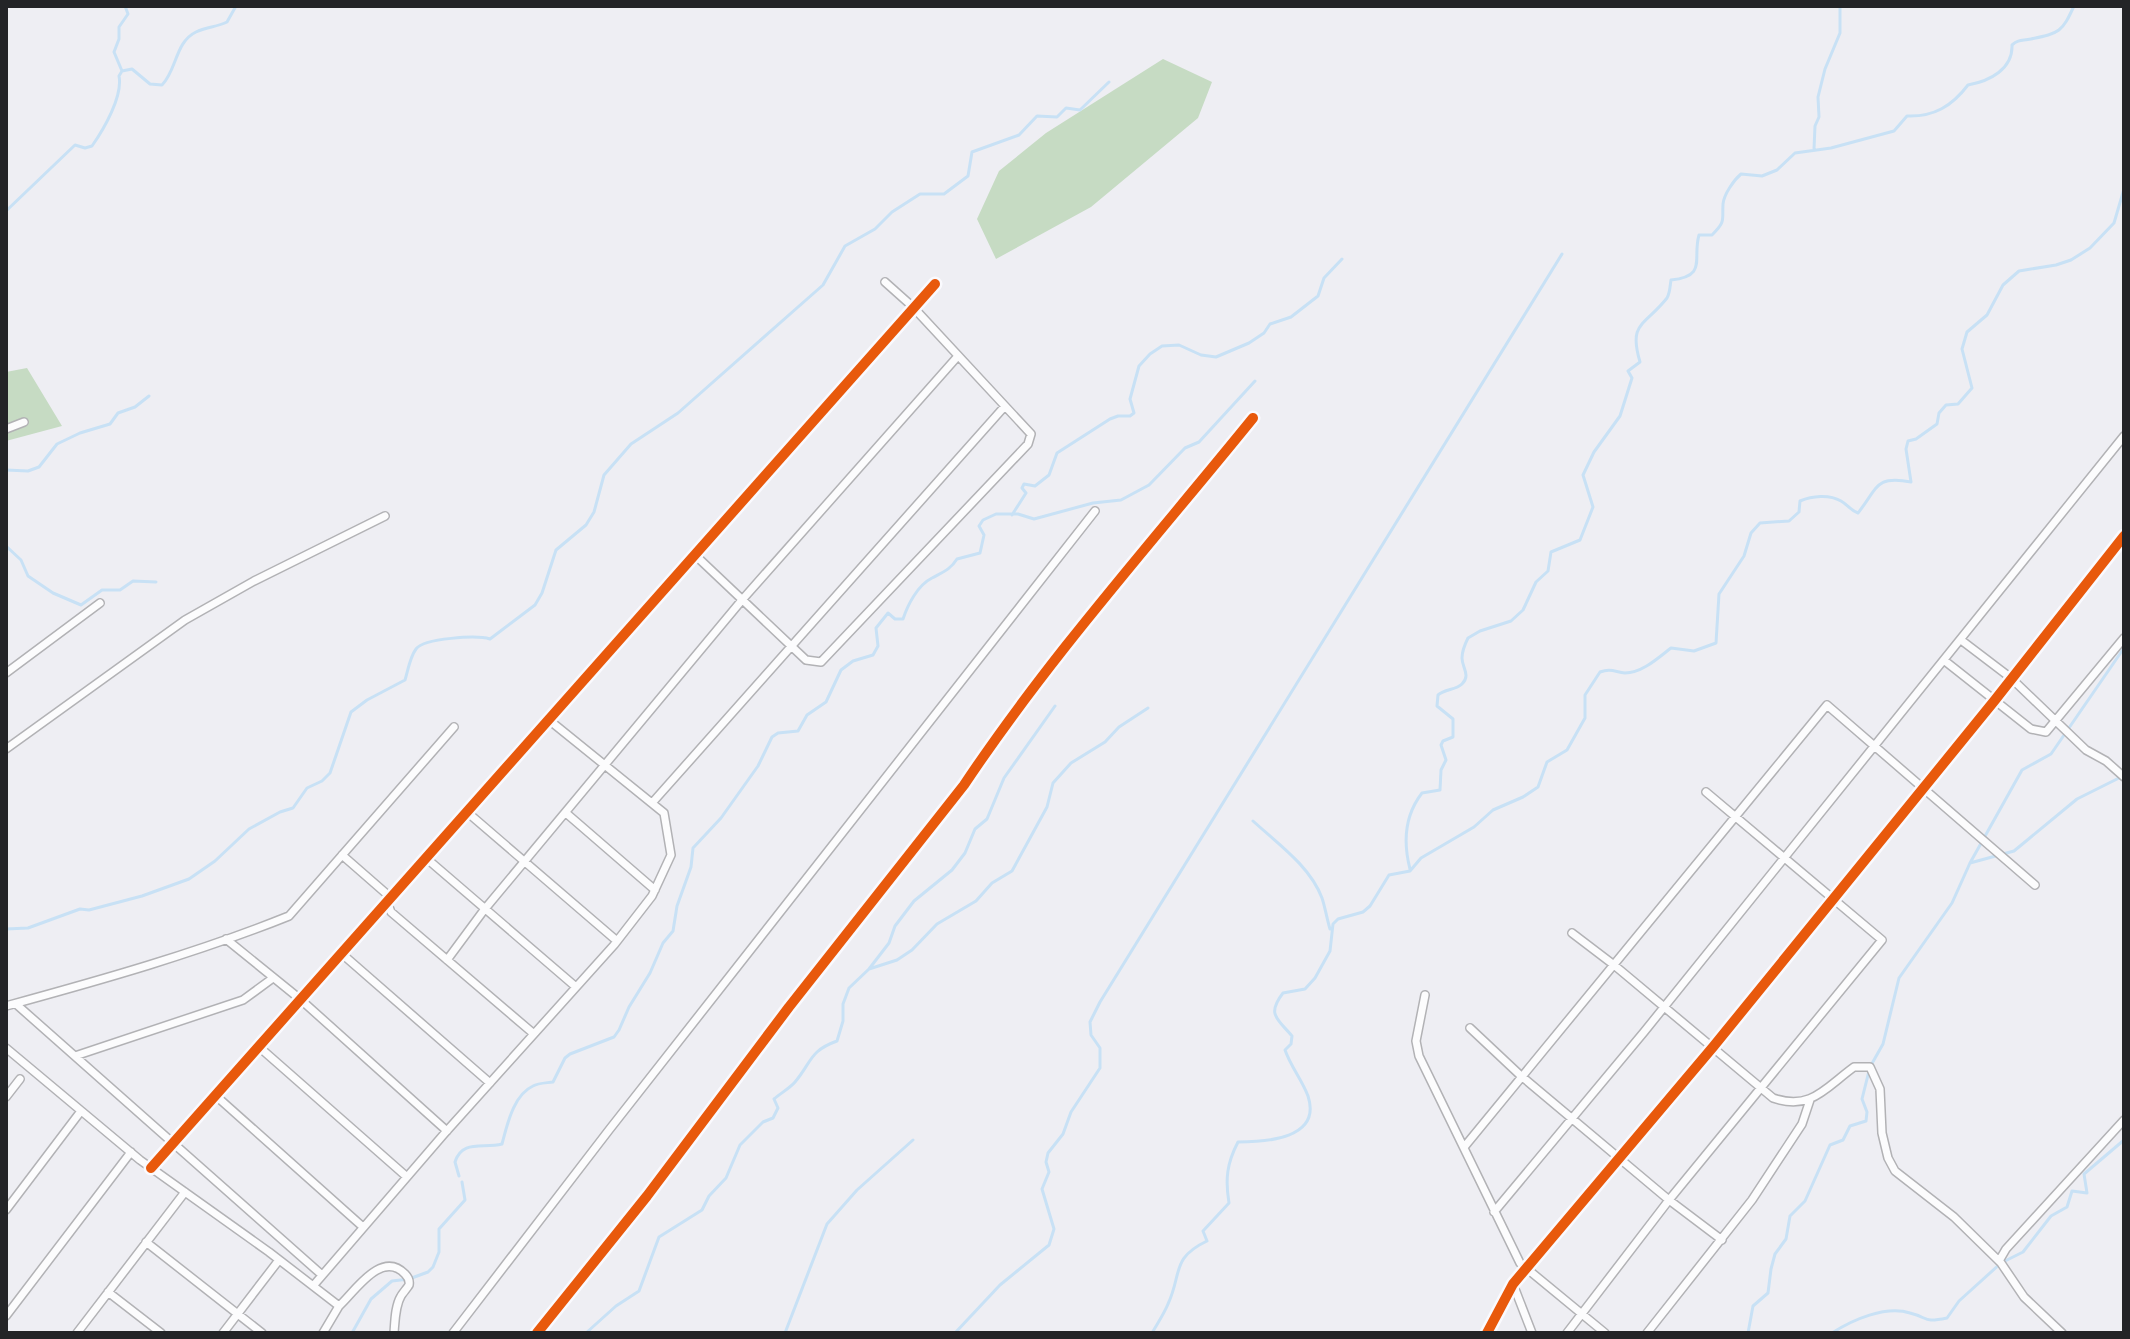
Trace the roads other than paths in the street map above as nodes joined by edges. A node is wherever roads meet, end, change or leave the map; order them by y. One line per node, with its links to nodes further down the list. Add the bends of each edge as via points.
1 (885, 282): 3 (street)
2 (935, 284): 3 (street)
3 (913, 307): 4 (street); 13 (street)
4 (958, 356): 5 (street); 14 (street)
5 (1005, 406): 18 (street); 18 (street, via 1031,434 1028,444 821,662 806,660)
6 (1253, 418): 106 (street, via 1085,622)
7 (24, 422): 8 (street)
8 (6, 429)
9 (2124, 436): 17 (street)
10 (1095, 511): 105 (street)
11 (385, 516): 27 (street, via 185,620)
12 (2124, 536): 21 (street)
13 (694, 554): 14 (street); 23 (street)
14 (742, 600): 18 (street); 28 (street)
15 (100, 603): 20 (street)
16 (2124, 638): 24 (street)
17 (1961, 640): 19 (street); 21 (street)
18 (791, 646): 32 (street)
19 (1945, 661): 22 (street); 26 (street)
20 (6, 673)
21 (2011, 678): 22 (street); 24 (street)
22 (1995, 700): 24 (street, via 2039,732 2046,732); 30 (street)
23 (549, 720): 28 (street); 33 (street)
24 (2056, 720): 29 (street)
25 (454, 727): 36 (street)
26 (1874, 748): 30 (street); 35 (street, via 1827,705); 38 (street)
27 (6, 749)
28 (605, 765): 32 (street); 34 (street)
29 (2124, 777)
30 (1922, 789): 40 (street); 42 (street)
31 (1706, 792): 35 (street)
32 (652, 803): 41 (street, via 664,813 671,855)
33 (467, 812): 37 (street); 39 (street)
34 (566, 813): 39 (street); 41 (street)
35 (1733, 816): 38 (street); 50 (street)
36 (342, 855): 43 (street, via 389,896); 46 (street, via 289,916)
37 (426, 858): 43 (street); 44 (street)
38 (1783, 858): 42 (street); 57 (street)
39 (525, 861): 44 (street); 47 (street)
40 (2035, 885)
41 (655, 890): 47 (street)
42 (1832, 900): 61 (street); 67 (street, via 1882,940)
43 (387, 902): 48 (street); 49 (street, via 391,912)
44 (486, 909): 49 (street); 52 (street)
45 (1572, 933): 50 (street)
46 (226, 939): 51 (street); 55 (street)
47 (617, 941): 52 (street)
48 (341, 953): 54 (street); 66 (street)
49 (447, 960): 59 (street)
50 (1614, 965): 57 (street); 64 (street)
51 (273, 978): 54 (street); 63 (street, via 243,1000)
52 (576, 987): 59 (street)
53 (1425, 995): 76 (street, via 1416,1041 1419,1056)
54 (300, 999): 60 (street); 74 (street)
55 (16, 1004): 56 (street); 63 (street)
56 (6, 1006)
57 (1665, 1006): 61 (street); 72 (street)
58 (1470, 1028): 64 (street)
59 (534, 1034): 66 (street)
60 (258, 1046): 68 (street); 80 (street)
61 (1713, 1047): 67 (street); 78 (street)
62 (6, 1048): 71 (street)
63 (75, 1056): 75 (street)
64 (1520, 1075): 72 (street); 76 (street)
65 (20, 1079): 69 (street)
66 (490, 1083): 74 (street)
67 (1760, 1089): 70 (street, via 1784,1102); 82 (street)
68 (215, 1095): 75 (street); 85 (street)
69 (6, 1097)
70 (1810, 1100): 86 (street, via 1802,1124); 89 (street, via 1854,1067 1870,1067 1880,1089 1882,1133 1895,1171)
71 (81, 1111): 77 (street); 83 (street)
72 (1574, 1119): 78 (street); 84 (street)
73 (2124, 1120): 89 (street)
74 (447, 1131): 80 (street)
75 (173, 1142): 79 (street); 91 (street)
76 (1465, 1146): 84 (street)
77 (131, 1152): 79 (street); 98 (street)
78 (1620, 1157): 82 (street); 90 (street)
79 (151, 1168): 81 (street)
80 (407, 1177): 85 (street)
81 (185, 1192): 87 (street); 88 (street)
82 (1669, 1200): 86 (street); 96 (street)
83 (6, 1210)
84 (1494, 1212): 90 (street)
85 (363, 1227): 91 (street)
86 (1722, 1240): 111 (street)
87 (146, 1242): 94 (street); 97 (street)
88 (279, 1260): 93 (street); 97 (street)
89 (1999, 1261): 112 (street, via 2024,1297)
90 (1527, 1270): 92 (street); 96 (street)
91 (322, 1275): 93 (street)
92 (1513, 1284): 107 (street); 108 (street)
93 (313, 1286): 95 (street)
94 (108, 1292): 99 (street); 100 (street)
95 (339, 1306): 103 (street); 104 (street, via 376,1271 403,1271 409,1286 400,1296)
96 (1581, 1312): 109 (street); 110 (street)
97 (238, 1314): 101 (street); 102 (street)
98 (6, 1316)
99 (77, 1333)
100 (161, 1333)
101 (223, 1333)
102 (262, 1333)
103 (323, 1333)
104 (394, 1333)
105 (453, 1333)
106 (537, 1333)
107 (1487, 1333)
108 (1532, 1333)
109 (1567, 1333)
110 (1605, 1333)
111 (1647, 1333)
112 (2062, 1333)

